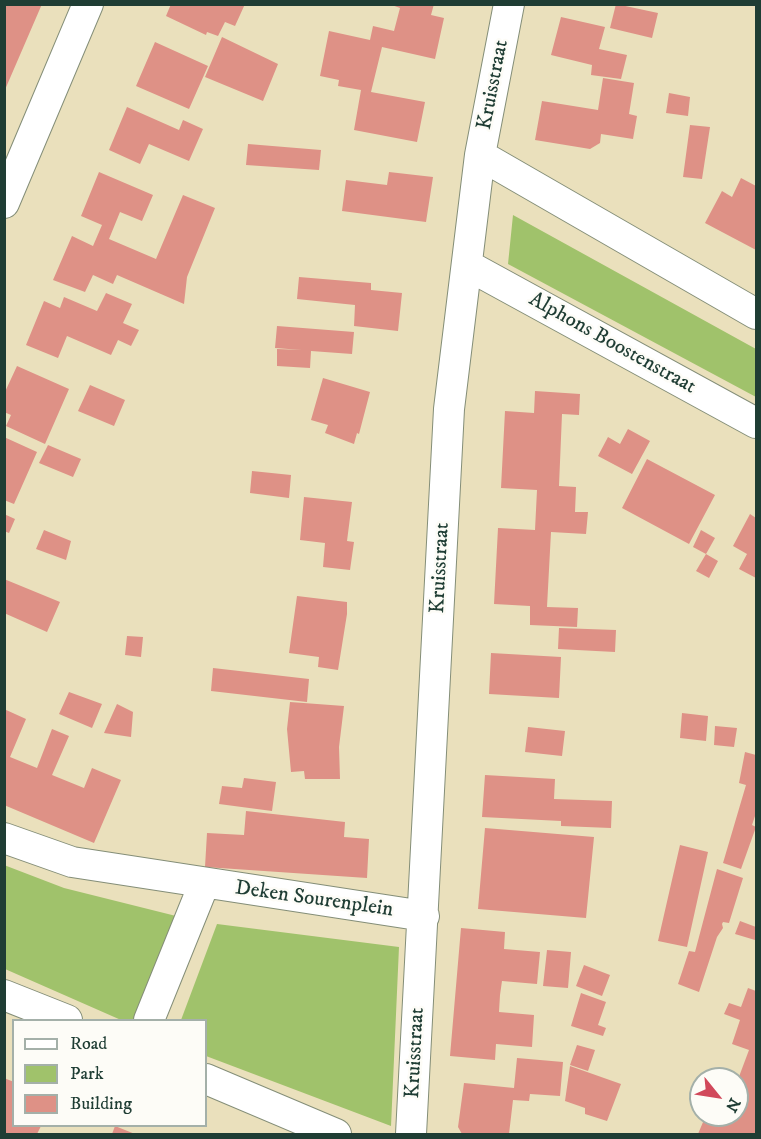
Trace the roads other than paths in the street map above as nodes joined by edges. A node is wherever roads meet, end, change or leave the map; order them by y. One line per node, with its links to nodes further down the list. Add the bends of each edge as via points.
1 (88, 4): 4 (street)
2 (509, 4): 3 (street, Kruisstraat)
3 (480, 155): 6 (street, Kruisstraat); 7 (street)
4 (14, 156): 5 (street)
5 (4, 203)
6 (467, 265): 8 (street, Alphons Boostenstraat); 11 (street, Kruisstraat, via 449,409)
7 (756, 314)
8 (756, 423)
9 (4, 838): 10 (street, Deken Sourenplein, via 72,862)
10 (204, 884): 11 (street, Deken Sourenplein); 14 (street)
11 (424, 916): 17 (street, Kruisstraat)
12 (4, 995): 13 (street)
13 (64, 1019)
14 (149, 1019)
15 (207, 1079): 16 (street)
16 (336, 1134)
17 (411, 1134)

